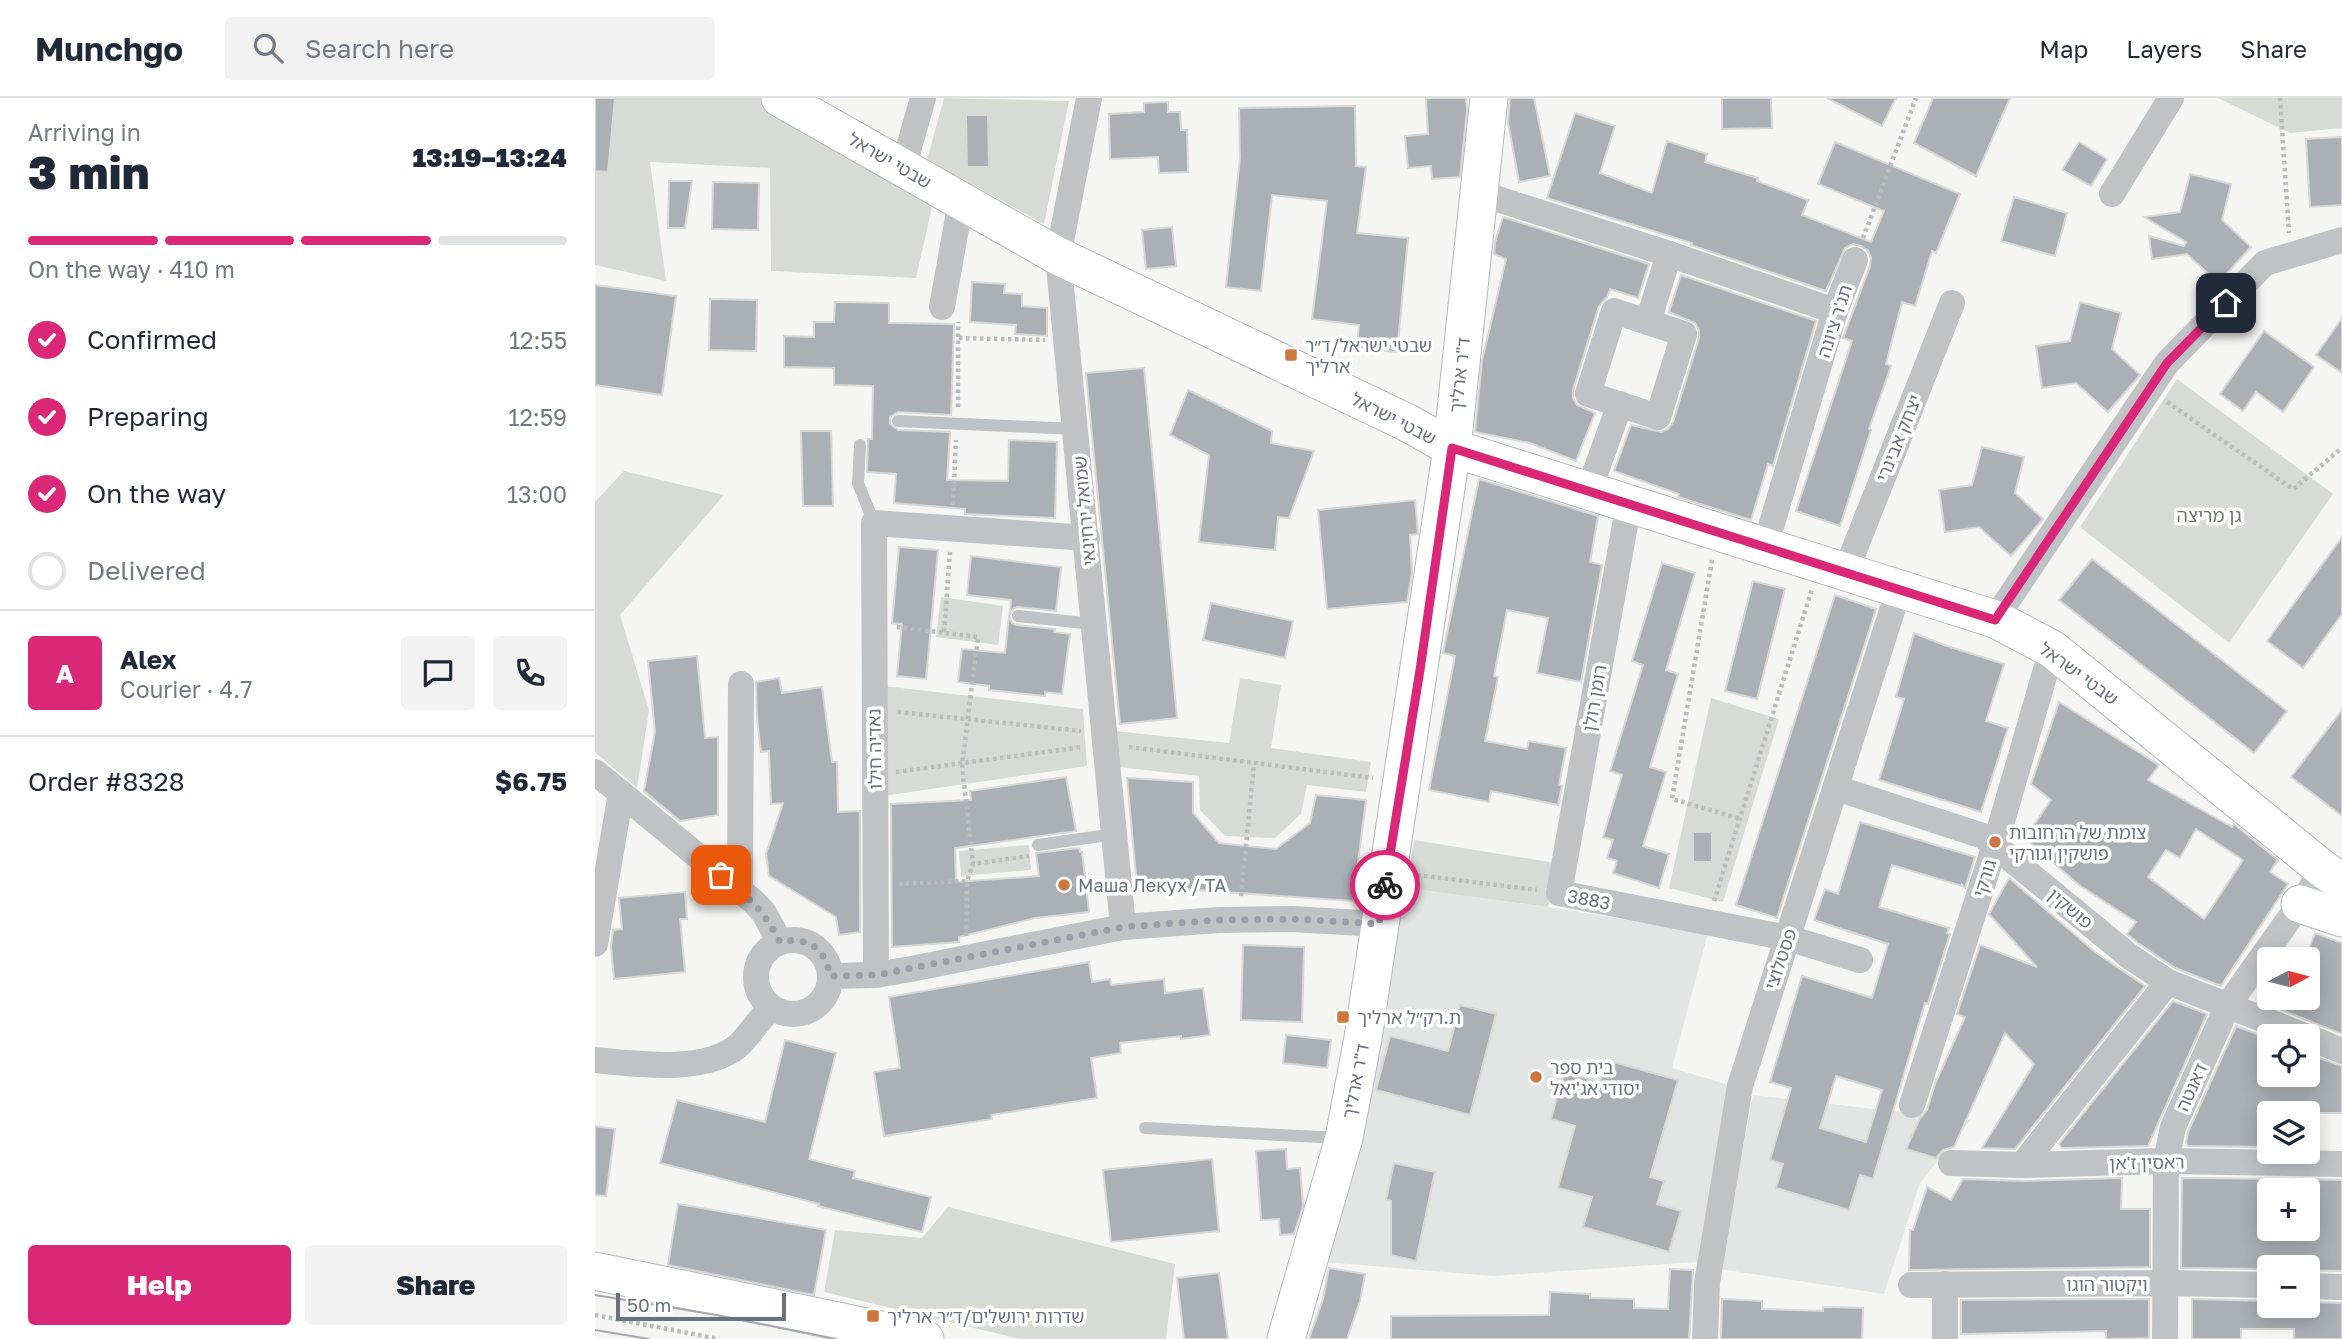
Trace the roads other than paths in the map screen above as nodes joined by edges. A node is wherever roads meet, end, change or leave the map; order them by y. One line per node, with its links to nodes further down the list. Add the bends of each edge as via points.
1 (780, 98): 6 (street, שבטי ישראל)
2 (923, 98): 6 (street)
3 (1089, 98): 12 (street, שמואל ירחינאי)
4 (1489, 98): 7 (street, ד"ר ארליך)
5 (2171, 98): 8 (street)
6 (903, 168): 9 (street, שבטי ישראל)
7 (1479, 193): 11 (street); 18 (street, ד"ר ארליך)
8 (2112, 194)
9 (961, 201): 12 (street, שבטי ישראל); 15 (street)
10 (2342, 240): 33 (street, via 2265,263 2167,363)
11 (1669, 254): 16 (street); 17 (street)
12 (1058, 256): 21 (street, שבטי ישראל); 22 (street, שמואל ירחינאי)
13 (1855, 260): 16 (street, תג'ר ציונה)
14 (1952, 303): 30 (street, יצחק אבינרי)
15 (942, 307)
16 (1835, 311): 29 (street, תג'ר ציונה)
17 (1648, 322): 19 (street, via 1614,311 1588,394); 19 (street, via 1684,334 1658,416)
18 (1457, 395): 21 (street, via 1450,407 1435,416); 24 (street, ד"ר ארליך)
19 (1620, 404): 25 (street)
20 (898, 421): 22 (lane)
21 (1408, 423): 24 (street, שבטי ישראל)
22 (1076, 429): 28 (street, שמואל ירחינאי)
23 (860, 445): 27 (lane, via 858,482)
24 (1452, 448): 25 (street, שבטי ישראל); 48 (street, ד"ר ארליך)
25 (1589, 491): 26 (street, שבטי ישראל)
26 (1629, 503): 29 (street, שבטי ישראל); 45 (street, רומן רולן)
27 (874, 523): 28 (street); 54 (street, נאדיה חילו)
28 (1087, 538): 34 (street, שמואל ירחינאי)
29 (1765, 547): 30 (street, שבטי ישראל)
30 (1832, 569): 31 (street, שבטי ישראל)
31 (1899, 589): 33 (street, שבטי ישראל); 38 (street, פסטלוצי)
32 (1019, 616): 34 (lane)
33 (1995, 620): 35 (street, שבטי ישראל)
34 (1094, 624): 40 (street, שמואל ירחינאי)
35 (2052, 649): 41 (street, גורקי); 43 (street, שבטי ישראל)
36 (741, 684): 44 (street)
37 (595, 772): 39 (street)
38 (1836, 788): 41 (street, פושקין, via 1983,835); 50 (street, פסטלוצי)
39 (621, 793): 44 (street); 52 (street)
40 (1115, 834): 42 (lane); 49 (street, שמואל ירחינאי)
41 (1995, 845): 56 (street, פושקין, via 2129,956); 63 (street, גורקי)
42 (1038, 850)
43 (2333, 876): 46 (street, דאנטה)
44 (740, 891): 51 (street, via 764,913)
45 (1559, 893): 50 (street, 3883)
46 (2300, 904): 47 (street); 57 (street, דאנטה)
47 (2342, 918)
48 (1379, 924): 49 (street, via 1293,919); 65 (street, ד"ר ארליך)
49 (1123, 927): 54 (street)
50 (1788, 938): 53 (street, 3883); 81 (street, פסטלוצי, via 1740,1086 1707,1283)
51 (780, 942): 55 (street, via 803,941 814,946); 58 (street, via 757,966 758,989)
52 (595, 944)
53 (1860, 960)
54 (876, 975): 55 (street)
55 (830, 976): 58 (street, via 823,999 804,1012 793,1014)
56 (2168, 982): 57 (street, פושקין); 69 (street)
57 (2228, 1005): 59 (street, פושקין); 66 (street, דאנטה, via 2173,1127)
58 (771, 1007): 62 (street, via 738,1045 701,1063)
59 (2275, 1024)
60 (2320, 1042): 61 (street, פושקין)
61 (2342, 1051)
62 (595, 1060)
63 (1912, 1105)
64 (1145, 1128): 65 (lane)
65 (1344, 1138): 70 (street, ד"ר ארליך)
66 (2166, 1161): 68 (street, ראסין ז'אן); 69 (street, ראסין ז'אן); 72 (street, דאנטה)
67 (1951, 1163): 69 (street, ראסין ז'אן)
68 (2342, 1164)
69 (2022, 1165)
70 (1305, 1270): 79 (street, ד"ר ארליך); 80 (street, ד"ר ארליך)
71 (595, 1271): 78 (street)
72 (2164, 1283): 73 (street, ויקטור הוגו); 75 (street, ויקטור הוגו); 83 (street, דאנטה)
73 (1945, 1284): 74 (street, ויקטור הוגו); 82 (street)
74 (1911, 1285)
75 (2257, 1285)
76 (2320, 1286): 77 (street)
77 (2342, 1287)
78 (925, 1339)
79 (1270, 1339)
80 (1286, 1339)
81 (1705, 1339)
82 (1945, 1339)
83 (2165, 1339)

